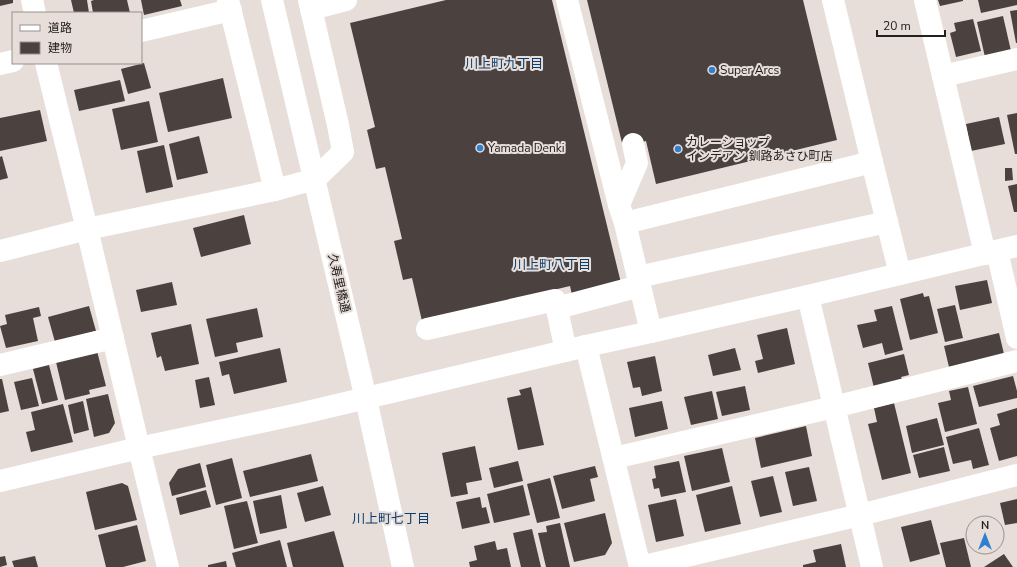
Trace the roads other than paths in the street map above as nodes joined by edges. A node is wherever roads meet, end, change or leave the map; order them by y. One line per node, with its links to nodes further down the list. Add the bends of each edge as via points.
1 (32, 0): 9 (street)
2 (272, 0): 18 (street, 久寿里橋通)
3 (346, 0): 7 (street)
4 (567, 0): 20 (street)
5 (833, 0): 17 (street)
6 (925, 0): 15 (street)
7 (310, 4): 18 (street, via 343,152)
8 (229, 5): 10 (street); 19 (street)
9 (35, 12)
10 (142, 31)
11 (1017, 58): 15 (street)
12 (12, 61): 13 (street)
13 (0, 64)
14 (46, 64): 22 (street)
15 (943, 76): 23 (street)
16 (633, 144): 20 (street, via 637,163)
17 (872, 162): 20 (street); 21 (street)
18 (314, 179): 19 (street); 36 (street, 久寿里橋通)
19 (275, 190): 22 (street)
20 (622, 214): 26 (street)
21 (887, 222): 25 (street); 26 (street)
22 (88, 229): 24 (street); 31 (street)
23 (1000, 250): 25 (street); 32 (street)
24 (0, 251)
25 (900, 274): 27 (street)
26 (639, 282): 28 (street); 30 (street)
27 (808, 296): 30 (street); 37 (street)
28 (556, 308): 29 (street, via 555,300); 33 (street)
29 (427, 328)
30 (651, 332): 33 (street)
31 (113, 338): 35 (street); 38 (street)
32 (1017, 338)
33 (576, 349): 36 (street); 39 (street)
34 (1017, 361): 37 (street)
35 (0, 365)
36 (366, 399): 38 (street); 44 (street, 久寿里橋通)
37 (834, 407): 39 (street); 42 (street)
38 (139, 448): 41 (street); 43 (street)
39 (614, 458): 42 (street, via 640,567)
40 (1017, 476): 42 (street)
41 (0, 482)
42 (860, 515): 45 (street)
43 (166, 567)
44 (403, 567)
45 (872, 567)

